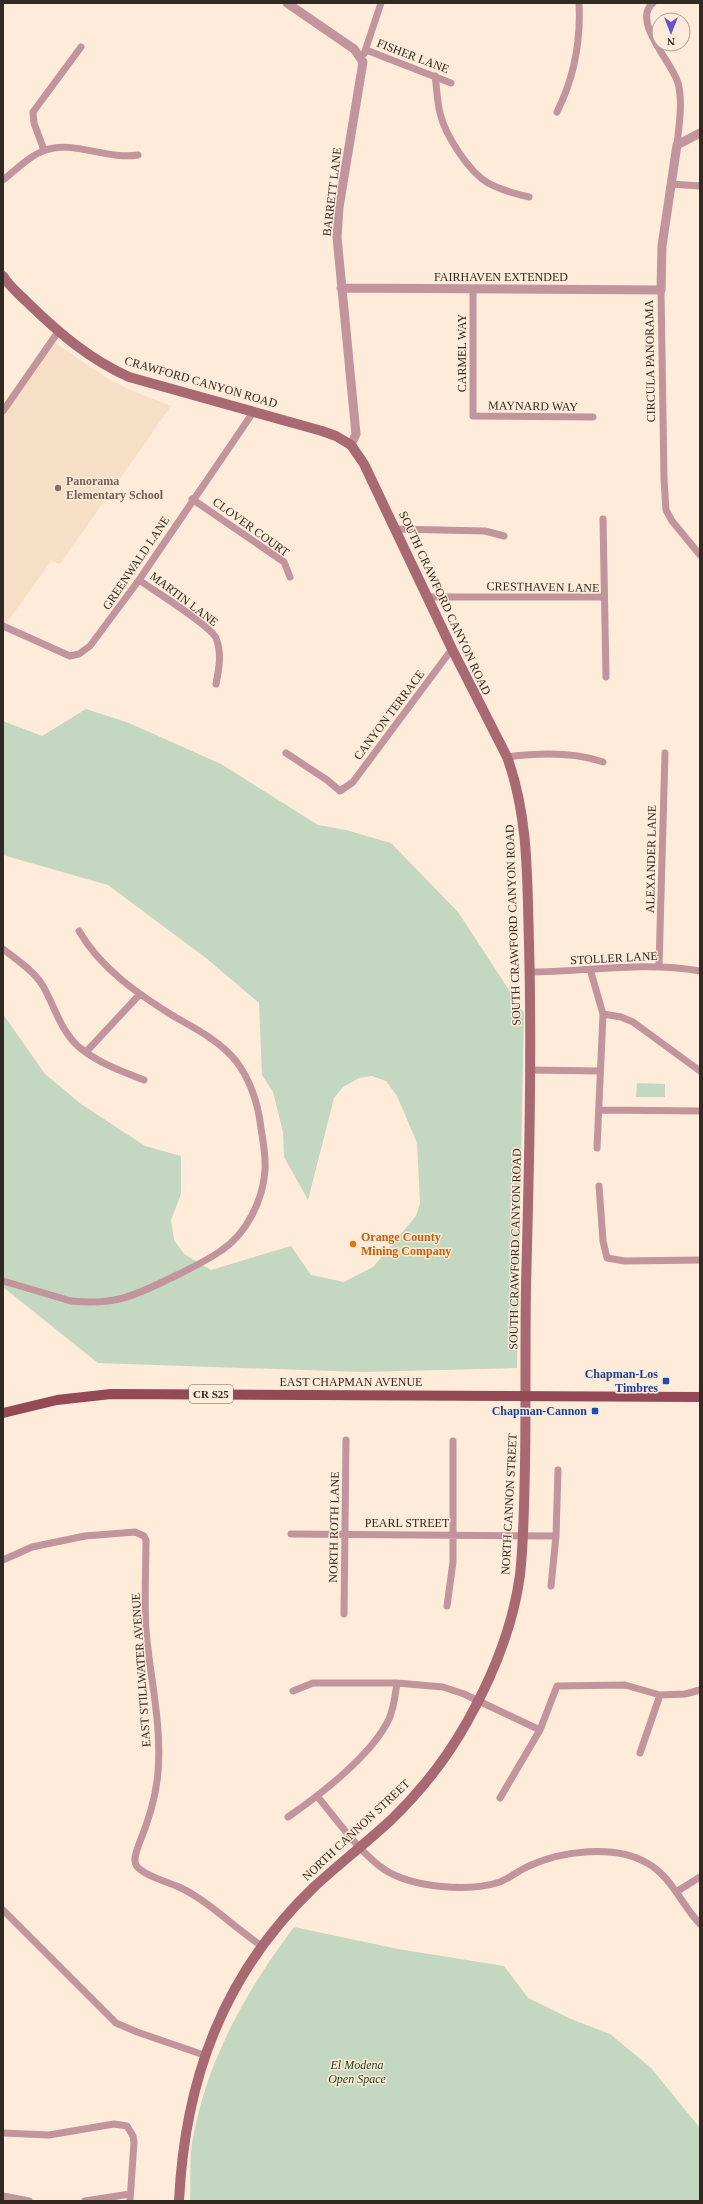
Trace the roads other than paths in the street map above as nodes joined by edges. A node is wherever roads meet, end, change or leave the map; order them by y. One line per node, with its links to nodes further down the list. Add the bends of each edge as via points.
1 (287, 3): 6 (street)
2 (381, 3): 6 (street)
3 (579, 3): 9 (street, via 577,54 569,84)
4 (653, 3): 11 (street, via 648,7 645,17 648,28 678,83 680,102)
5 (81, 47): 12 (street, via 33,112 34,123)
6 (364, 54): 7 (street, FISHER LANE); 19 (street, BARRETT LANE, via 338,221)
7 (435, 76): 8 (street, FISHER LANE); 17 (street, via 440,114 448,135 473,171 487,182)
8 (451, 83)
9 (557, 112)
10 (700, 134): 11 (street)
11 (677, 145): 15 (street, CIRCULA PANORAMA)
12 (44, 150): 13 (street, via 61,147 110,156); 14 (street)
13 (138, 155)
14 (3, 180)
15 (671, 184): 16 (street); 21 (street, CIRCULA PANORAMA, via 662,246)
16 (700, 186)
17 (529, 198)
18 (3, 276): 22 (main road, CRAWFORD CANYON ROAD)
19 (341, 288): 20 (street, FAIRHAVEN EXTENDED); 27 (street, BARRETT LANE, via 356,434)
20 (473, 289): 21 (street, FAIRHAVEN EXTENDED); 25 (street, CARMEL WAY)
21 (661, 290): 32 (street, CIRCULA PANORAMA, via 666,510)
22 (58, 332): 23 (street); 24 (main road, CRAWFORD CANYON ROAD, via 89,356 129,377)
23 (3, 411)
24 (254, 411): 27 (main road, CRAWFORD CANYON ROAD, via 336,436); 28 (street, GREENWALD LANE)
25 (473, 416): 26 (street, MAYNARD WAY)
26 (593, 417)
27 (351, 445): 30 (main road, SOUTH CRAWFORD CANYON ROAD, via 364,464)
28 (192, 499): 33 (street, CLOVER COURT, via 284,562); 34 (street, GREENWALD LANE)
29 (603, 519): 36 (street)
30 (395, 529): 31 (street, via 485,531); 35 (main road, SOUTH CRAWFORD CANYON ROAD)
31 (504, 536)
32 (700, 556)
33 (290, 578)
34 (139, 580): 37 (street, GREENWALD LANE, via 98,638 80,654 70,656 59,653); 40 (street, MARTIN LANE, via 215,637 220,660)
35 (427, 597): 36 (street, CRESTHAVEN LANE); 38 (main road, SOUTH CRAWFORD CANYON ROAD)
36 (604, 597): 39 (street, CRESTHAVEN LANE)
37 (3, 626)
38 (452, 649): 41 (street, CANYON TERRACE, via 353,782 340,791); 43 (main road, SOUTH CRAWFORD CANYON ROAD)
39 (606, 677)
40 (216, 684)
41 (286, 753)
42 (664, 753): 47 (street, ALEXANDER LANE)
43 (507, 757): 44 (street, via 570,755); 50 (main road, SOUTH CRAWFORD CANYON ROAD, via 524,821)
44 (603, 762)
45 (79, 931): 51 (street, via 95,955)
46 (3, 949): 53 (street, via 43,986 67,1034)
47 (659, 966): 48 (street, STOLLER LANE); 49 (street, STOLLER LANE)
48 (590, 969): 50 (street, STOLLER LANE); 52 (street)
49 (700, 971)
50 (529, 972): 54 (main road, SOUTH CRAWFORD CANYON ROAD)
51 (140, 994): 53 (street); 63 (street, via 219,1044 235,1060 247,1078 259,1110 265,1151 265,1175 257,1206 242,1232 225,1248 135,1296 106,1302 71,1301)
52 (603, 1014): 55 (street); 56 (street, via 632,1022)
53 (86, 1052): 57 (street, via 104,1064)
54 (530, 1070): 55 (street); 64 (main road, SOUTH CRAWFORD CANYON ROAD)
55 (600, 1071): 58 (street)
56 (700, 1071)
57 (144, 1080)
58 (599, 1110): 59 (street); 60 (street)
59 (700, 1111)
60 (597, 1148)
61 (599, 1186): 62 (street, via 603,1241 607,1258 625,1261)
62 (700, 1260)
63 (3, 1281)
64 (526, 1396): 65 (main road, EAST CHAPMAN AVENUE / CR S25); 66 (main road, EAST CHAPMAN AVENUE / CR S25, via 111,1394 57,1400); 73 (main road, NORTH CANNON STREET)
65 (700, 1397)
66 (3, 1413)
67 (346, 1440): 71 (street, NORTH ROTH LANE)
68 (453, 1441): 72 (street)
69 (558, 1470): 74 (street)
70 (291, 1534): 71 (street, PEARL STREET)
71 (346, 1534): 72 (street, PEARL STREET); 78 (street, NORTH ROTH LANE)
72 (454, 1535): 73 (street, PEARL STREET); 77 (street)
73 (523, 1536): 74 (street, PEARL STREET); 83 (main road, NORTH CANNON STREET, via 519,1576 510,1622 496,1664)
74 (556, 1536): 76 (street)
75 (3, 1560): 94 (street, EAST STILLWATER AVENUE, via 32,1548 85,1536 135,1532 144,1536 146,1630 158,1727 158,1772 152,1812 135,1858 136,1866 143,1872 200,1899 236,1929)
76 (550, 1586)
77 (447, 1606)
78 (344, 1614)
79 (397, 1683): 81 (street, via 314,1683); 83 (street, via 443,1687); 86 (street, via 388,1720 375,1740)
80 (700, 1690): 82 (street, via 685,1694)
81 (293, 1691)
82 (660, 1695): 84 (street, via 625,1685 556,1686); 85 (street)
83 (479, 1700): 84 (street); 89 (main road, NORTH CANNON STREET, via 459,1736 426,1782 402,1809)
84 (540, 1730): 87 (street)
85 (640, 1753)
86 (318, 1796): 88 (street); 89 (street)
87 (500, 1798)
88 (288, 1817)
89 (360, 1847): 91 (street, via 386,1870 406,1879 432,1885 467,1888 502,1881 552,1856 611,1852 629,1855 646,1862 659,1871); 94 (main road, NORTH CANNON STREET, via 297,1904)
90 (700, 1877): 91 (street)
91 (676, 1892): 93 (street)
92 (3, 1910): 95 (street, via 116,2023)
93 (700, 1924)
94 (262, 1946): 95 (main road, NORTH CANNON STREET, via 230,1997)
95 (204, 2055): 101 (main road, NORTH CANNON STREET, via 186,2129)
96 (3, 2133): 98 (street, via 49,2135 114,2124 127,2126 134,2142)
97 (3, 2196): 99 (street)
98 (130, 2197): 100 (street)
99 (29, 2201)
100 (85, 2201)
101 (179, 2201)

